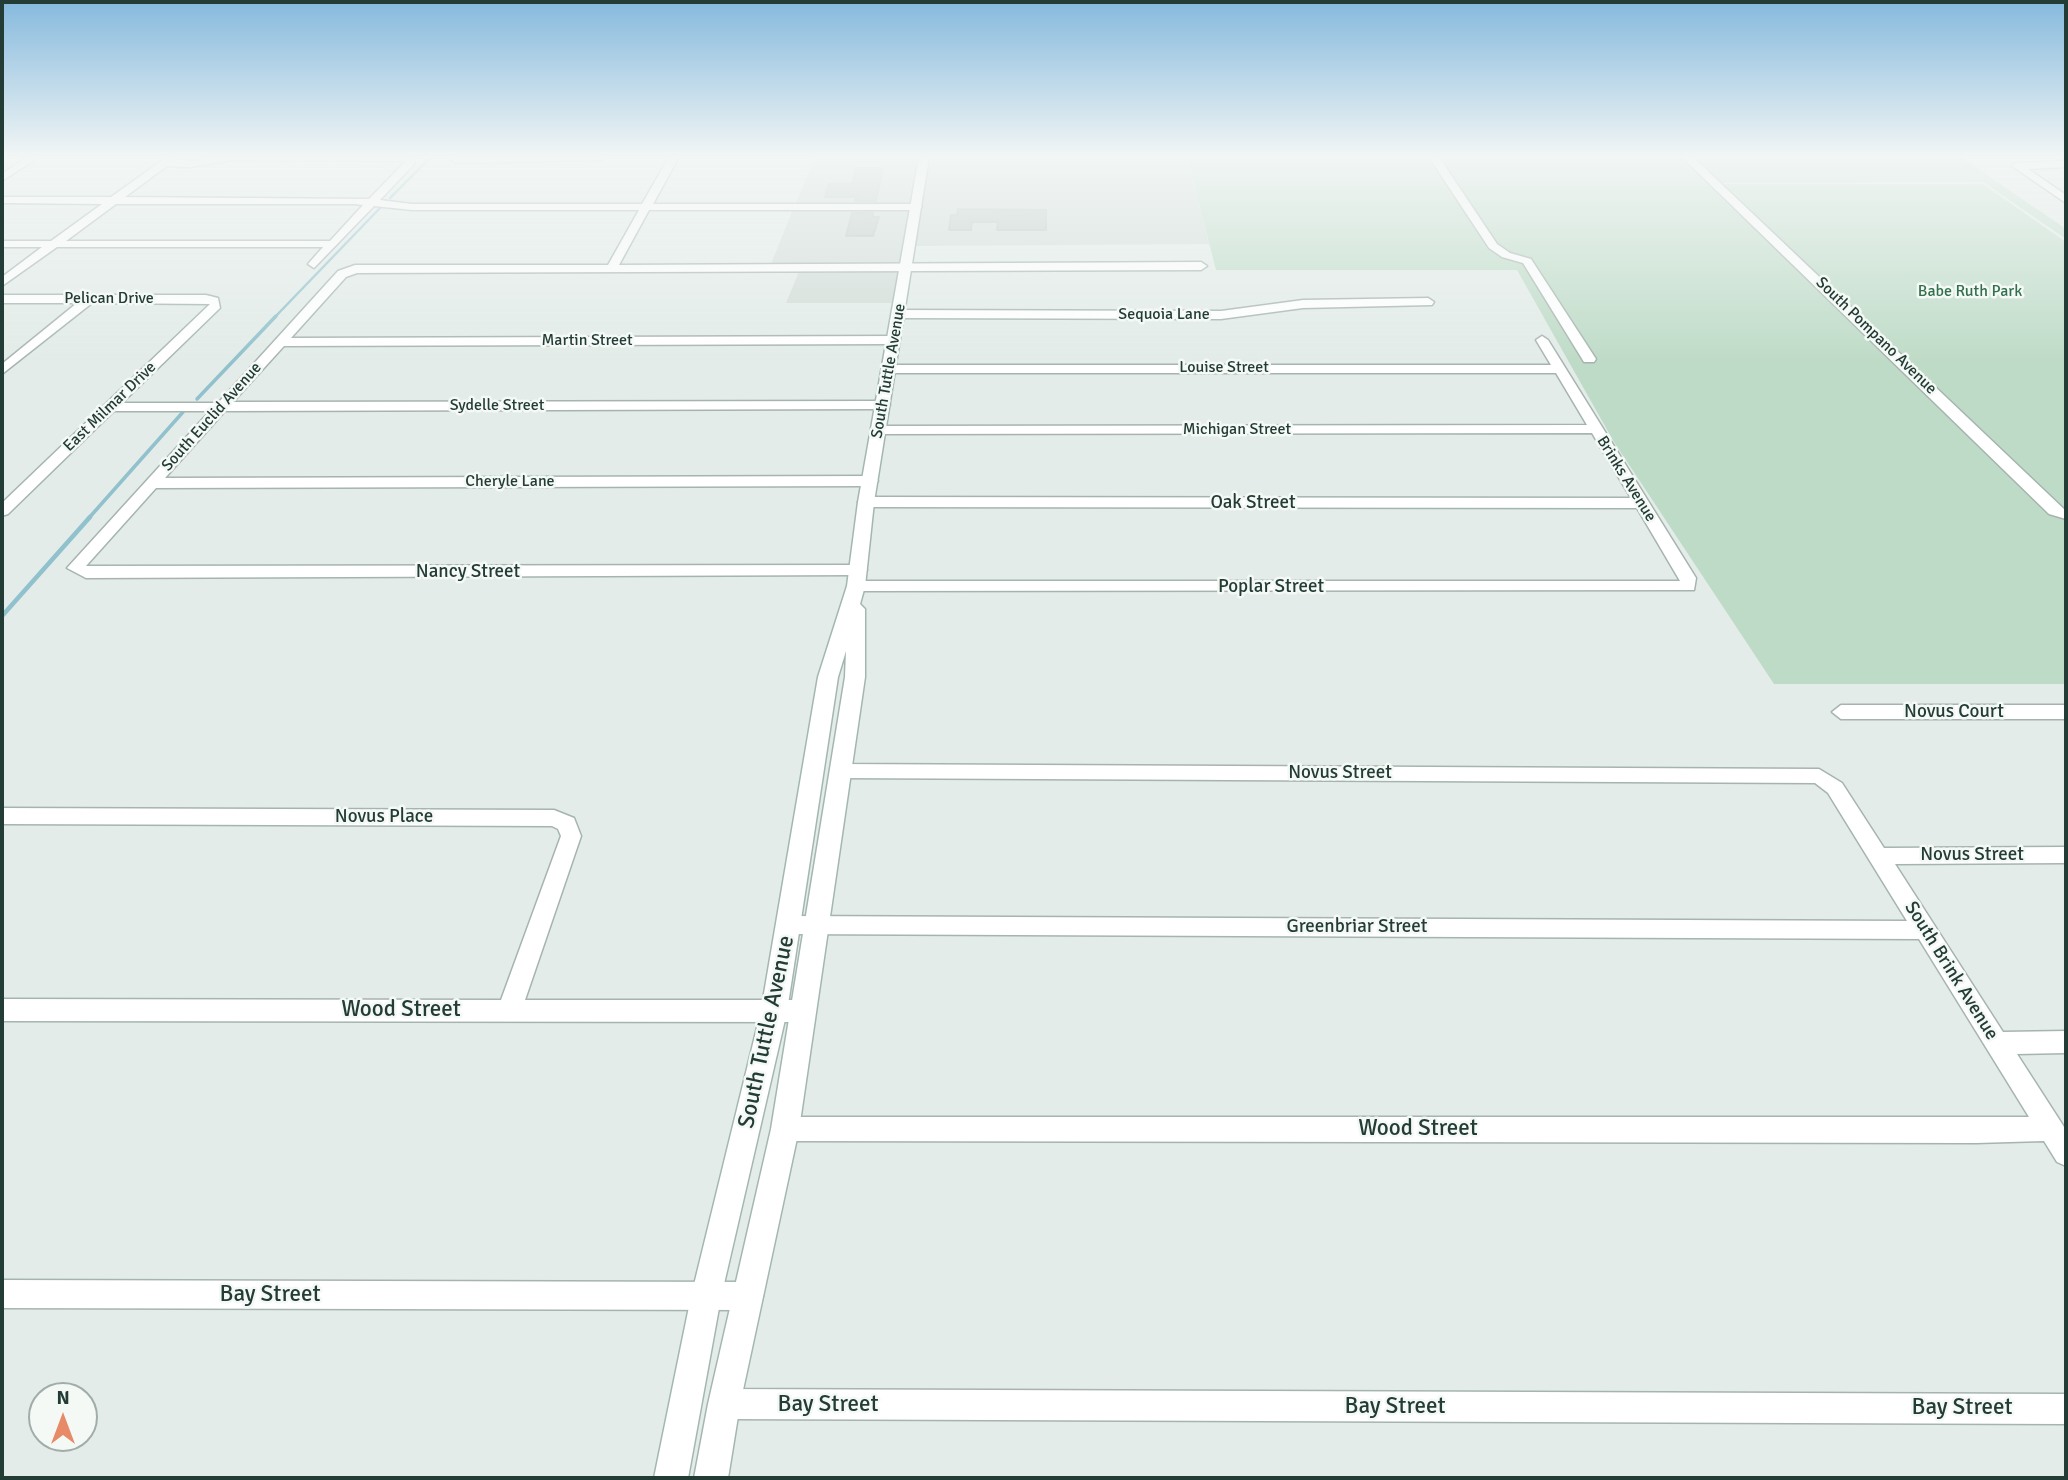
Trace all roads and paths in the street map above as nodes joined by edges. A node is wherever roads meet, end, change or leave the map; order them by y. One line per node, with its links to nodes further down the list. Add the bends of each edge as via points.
1 (77, 226): 8 (street)
2 (351, 226): 9 (street)
3 (635, 226): 13 (street)
4 (914, 226): 11 (main road, South Tuttle Avenue)
5 (1480, 226): 23 (street, via 1493,246 1527,261)
6 (1759, 226): 37 (street, South Pompano Avenue)
7 (2, 244): 8 (street)
8 (53, 244): 9 (street); 14 (street)
9 (334, 244): 10 (street)
10 (314, 264)
11 (907, 266): 12 (street); 13 (street); 19 (main road, South Tuttle Avenue)
12 (1202, 266)
13 (612, 267): 22 (street, South Euclid Avenue, via 355,269 342,274)
14 (2, 282)
15 (2, 299): 16 (street, Pelican Drive)
16 (89, 299): 17 (street, Pelican Drive); 26 (street)
17 (215, 302): 28 (street, East Milmar Drive)
18 (1428, 302): 19 (street, Sequoia Lane, via 1303,304 1221,315)
19 (899, 314): 20 (main road, South Tuttle Avenue)
20 (894, 340): 22 (street, Martin Street); 24 (main road, South Tuttle Avenue)
21 (1542, 340): 25 (street)
22 (280, 342): 29 (street, South Euclid Avenue)
23 (1588, 359)
24 (889, 369): 25 (street, Louise Street); 27 (main road, South Tuttle Avenue)
25 (1559, 369): 30 (street, Brinks Avenue)
26 (2, 370)
27 (883, 405): 29 (street, Sydelle Street); 31 (main road, South Tuttle Avenue)
28 (110, 407): 29 (street, Sydelle Street); 36 (street, East Milmar Drive)
29 (220, 407): 33 (street, South Euclid Avenue)
30 (1595, 429): 31 (street, Michigan Street); 35 (street, Brinks Avenue)
31 (879, 430): 32 (main road, South Tuttle Avenue)
32 (870, 481): 33 (street, Cheryle Lane); 34 (main road, South Tuttle Avenue)
33 (151, 483): 38 (street, South Euclid Avenue, via 77,564)
34 (866, 502): 35 (street, Oak Street); 39 (main road, South Tuttle Avenue)
35 (1640, 503): 40 (street, Brinks Avenue, via 1688,578)
36 (2, 511)
37 (2063, 515)
38 (77, 571): 39 (street, Nancy Street)
39 (858, 578): 40 (street, Poplar Street); 43 (main road, South Tuttle Avenue, via 855,677); 48 (main road, South Tuttle Avenue, via 828,677)
40 (1685, 587)
41 (1842, 712): 42 (street, Novus Court)
42 (2066, 712)
43 (840, 771): 44 (street, Novus Street, via 1809,774); 49 (main road, South Tuttle Avenue)
44 (1835, 788): 47 (street, South Brink Avenue)
45 (2, 816): 52 (street, Novus Place, via 540,817 563,821 571,836)
46 (2066, 855): 47 (street, Novus Street)
47 (1878, 856): 50 (street, South Brink Avenue)
48 (788, 925): 49 (street, Greenbriar Street); 53 (main road, South Tuttle Avenue)
49 (818, 925): 50 (street, Greenbriar Street); 54 (main road, South Tuttle Avenue)
50 (1925, 930): 56 (street, South Brink Avenue)
51 (2, 1010): 52 (street, Wood Street)
52 (509, 1011): 53 (street, Wood Street)
53 (774, 1011): 54 (street, Wood Street); 62 (main road, South Tuttle Avenue)
54 (801, 1011): 58 (main road, South Tuttle Avenue)
55 (2066, 1042): 56 (street)
56 (1996, 1043): 57 (street, South Brink Avenue)
57 (2051, 1128): 58 (street, Wood Street); 59 (street, South Brink Avenue)
58 (785, 1129): 61 (main road, South Tuttle Avenue)
59 (2066, 1153)
60 (2, 1294): 62 (street, Bay Street)
61 (749, 1296): 62 (street, Bay Street); 63 (main road, South Tuttle Avenue)
62 (706, 1297): 65 (main road, South Tuttle Avenue)
63 (724, 1404): 64 (street, Bay Street); 66 (main road, South Tuttle Avenue)
64 (2066, 1409)
65 (671, 1478)
66 (711, 1478)

